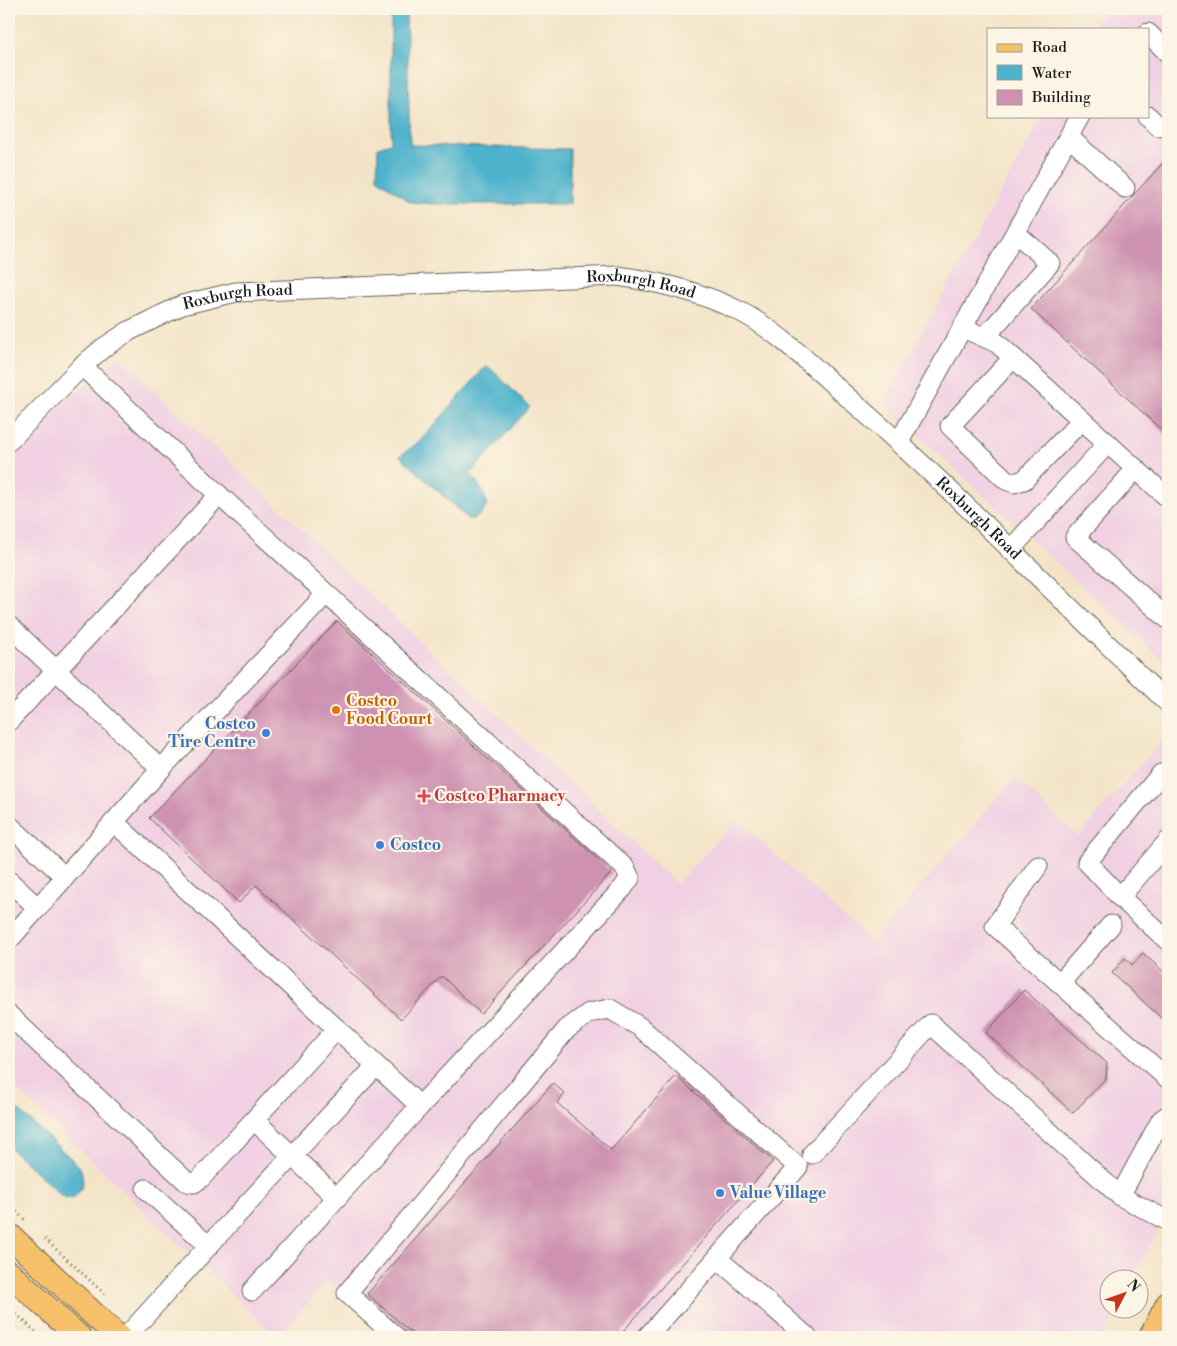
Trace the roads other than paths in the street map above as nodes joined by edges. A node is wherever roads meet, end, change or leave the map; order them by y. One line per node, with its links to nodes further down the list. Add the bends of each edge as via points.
1 (1150, 35): 2 (street)
2 (1168, 53)
3 (1079, 118): 4 (street)
4 (1069, 137): 5 (street); 6 (street)
5 (1125, 188)
6 (1016, 233): 7 (street); 8 (street, via 1050,263)
7 (963, 328): 8 (street); 13 (street)
8 (985, 337): 9 (street)
9 (1013, 358): 11 (street); 11 (street, via 950,426 1006,480 1014,483 1024,480)
10 (82, 366): 12 (street, Roxburgh Road); 13 (street, Roxburgh Road, via 129,331 173,309 236,292 618,276 658,283 741,312 778,336); 16 (street)
11 (1082, 420): 14 (street)
12 (9, 442)
13 (899, 442): 18 (street, Roxburgh Road)
14 (1108, 443): 15 (street); 18 (street)
15 (1136, 469): 17 (street); 20 (street, via 1075,537)
16 (219, 495): 19 (street); 22 (street)
17 (1168, 498)
18 (1010, 550): 23 (street, Roxburgh Road)
19 (326, 594): 25 (street); 43 (street, via 625,868 630,878)
20 (1168, 619)
21 (9, 626): 22 (street)
22 (55, 670): 24 (street); 25 (street)
23 (1168, 702)
24 (9, 721)
25 (161, 769): 27 (street)
26 (1168, 776): 33 (street, via 1161,774 1087,862)
27 (114, 822): 31 (street); 40 (street)
28 (9, 825): 31 (street)
29 (1168, 841): 33 (street)
30 (1038, 866): 38 (street, via 995,926)
31 (65, 877): 34 (street)
32 (9, 881): 34 (street)
33 (1120, 897): 37 (street)
34 (38, 908): 36 (street)
35 (1111, 925): 38 (street)
36 (9, 940)
37 (1168, 941)
38 (1060, 983): 42 (street)
39 (9, 1015): 45 (street, via 187,1182 194,1183 201,1178)
40 (337, 1029): 41 (street); 45 (street)
41 (376, 1066): 43 (street); 47 (street)
42 (1168, 1079)
43 (420, 1106): 50 (street)
44 (1168, 1115): 49 (street, via 1161,1120)
45 (254, 1120): 47 (street)
46 (812, 1154): 49 (street, via 931,1024)
47 (292, 1156): 50 (street); 53 (street)
48 (146, 1189): 53 (street)
49 (1120, 1196): 51 (street)
50 (337, 1198): 56 (street)
51 (1168, 1221)
52 (9, 1235): 59 (main road)
53 (209, 1246): 60 (street)
54 (717, 1258): 61 (street, via 798,1167 640,1027 610,1009 589,1013 567,1029 347,1293); 62 (street); 63 (street)
55 (9, 1273): 58 (main road)
56 (252, 1291)
57 (1168, 1304): 64 (main road)
58 (79, 1337)
59 (118, 1337)
60 (126, 1337)
61 (396, 1337)
62 (647, 1337)
63 (807, 1337)
64 (1151, 1337)

